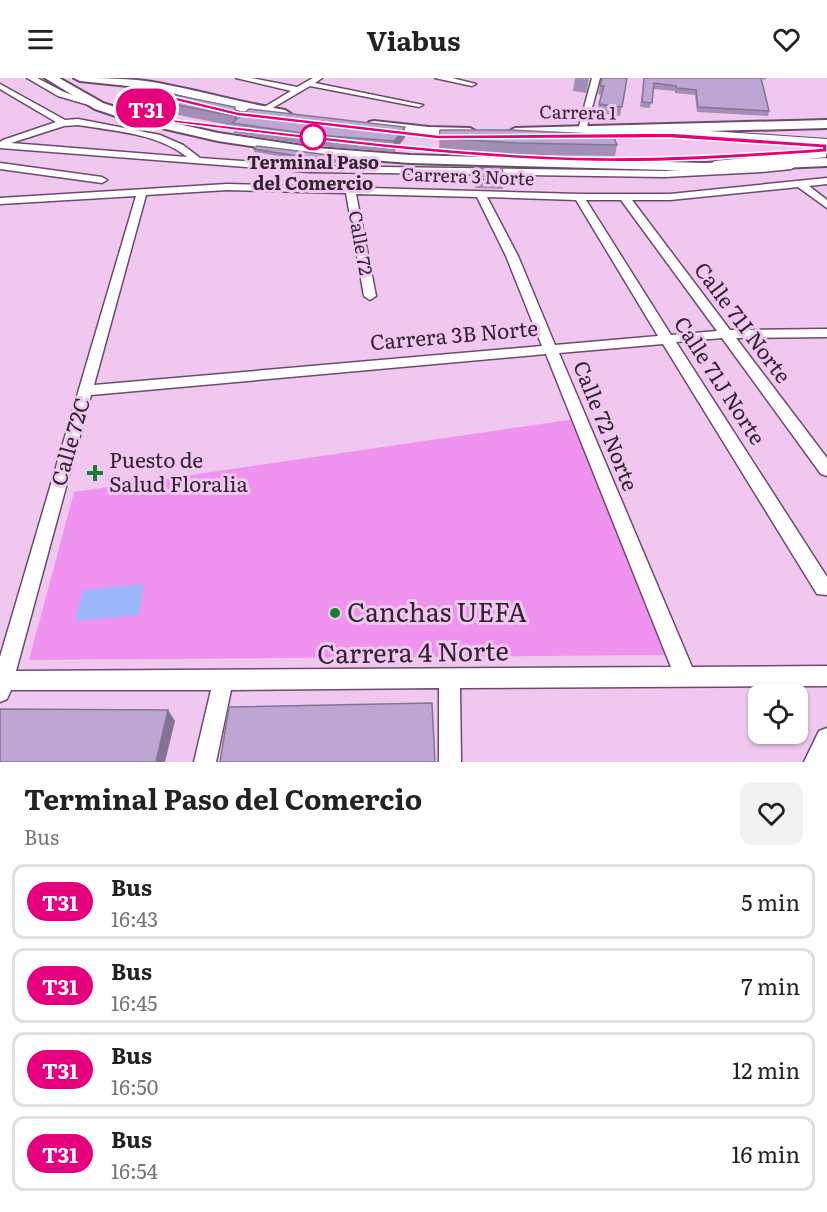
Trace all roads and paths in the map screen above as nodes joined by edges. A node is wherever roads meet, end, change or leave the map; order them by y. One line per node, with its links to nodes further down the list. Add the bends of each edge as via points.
1 (31, 78): 11 (street)
2 (80, 78): 12 (highway)
3 (97, 78): 12 (street)
4 (150, 78): 17 (highway)
5 (240, 78): 9 (street)
6 (318, 78): 15 (street)
7 (439, 78): 16 (street)
8 (596, 78): 27 (street)
9 (266, 80): 18 (street)
10 (10, 82): 14 (street)
11 (48, 82): 13 (street); 20 (highway); 20 (street, via 70,98)
12 (111, 82): 17 (highway)
13 (23, 83)
14 (0, 84): 23 (street)
15 (309, 84): 18 (street); 19 (street)
16 (472, 84)
17 (175, 90): 21 (highway)
18 (299, 90): 21 (street)
19 (419, 105)
20 (99, 106): 34 (highway, via 190,132 317,152)
21 (264, 111): 22 (highway)
22 (300, 116)
23 (63, 123): 32 (street); 33 (street, via 103,125 157,137)
24 (362, 124): 29 (highway)
25 (827, 124): 26 (highway)
26 (742, 126): 27 (highway); 31 (highway)
27 (582, 130): 28 (highway)
28 (544, 131): 30 (highway, Carrera 1); 31 (main road, Carrera 1, via 686,132)
29 (480, 132)
30 (502, 132)
31 (826, 143): 38 (main road)
32 (0, 144): 33 (street)
33 (198, 161): 39 (street, via 309,169)
34 (528, 162): 38 (highway); 39 (highway)
35 (827, 162): 36 (highway)
36 (803, 164): 38 (highway); 39 (street, via 665,174)
37 (0, 166): 40 (street)
38 (704, 167)
39 (447, 170)
40 (102, 180)
41 (827, 182): 42 (street, Carrera 3 Norte)
42 (801, 184): 47 (street, Carrera 3 Norte); 49 (street)
43 (351, 190): 44 (street, Carrera 3 Norte, via 227,187); 45 (street, Carrera 3 Norte); 50 (street, Calle 72)
44 (142, 192): 48 (street, Carrera 3 Norte); 55 (street, Calle 72C)
45 (480, 194): 46 (street, Carrera 3 Norte); 54 (street, Calle 72 Norte, via 512,256)
46 (579, 197): 47 (street, Carrera 3 Norte); 53 (street, Calle 71J Norte)
47 (625, 198): 51 (street, Calle 71I Norte)
48 (2, 204)
49 (827, 205)
50 (370, 296)
51 (725, 333): 52 (street, Carrera 3B Norte); 53 (street, Carrera 3B Norte); 56 (street, Calle 71I Norte)
52 (827, 333)
53 (668, 339): 54 (street, Carrera 3B Norte); 57 (street, Calle 71J Norte)
54 (550, 349): 55 (street, Carrera 3B Norte); 59 (street, Calle 72 Norte)
55 (86, 390): 62 (street, Calle 72C)
56 (827, 470)
57 (824, 588)
58 (827, 676): 59 (street, Carrera 4 Norte)
59 (686, 678): 60 (street, Carrera 4 Norte)
60 (449, 680): 61 (street, Carrera 4 Norte); 65 (street)
61 (223, 681): 62 (street, Carrera 4 Norte); 64 (street)
62 (2, 684)
63 (827, 739): 66 (street)
64 (205, 762)
65 (450, 762)
66 (815, 762)

